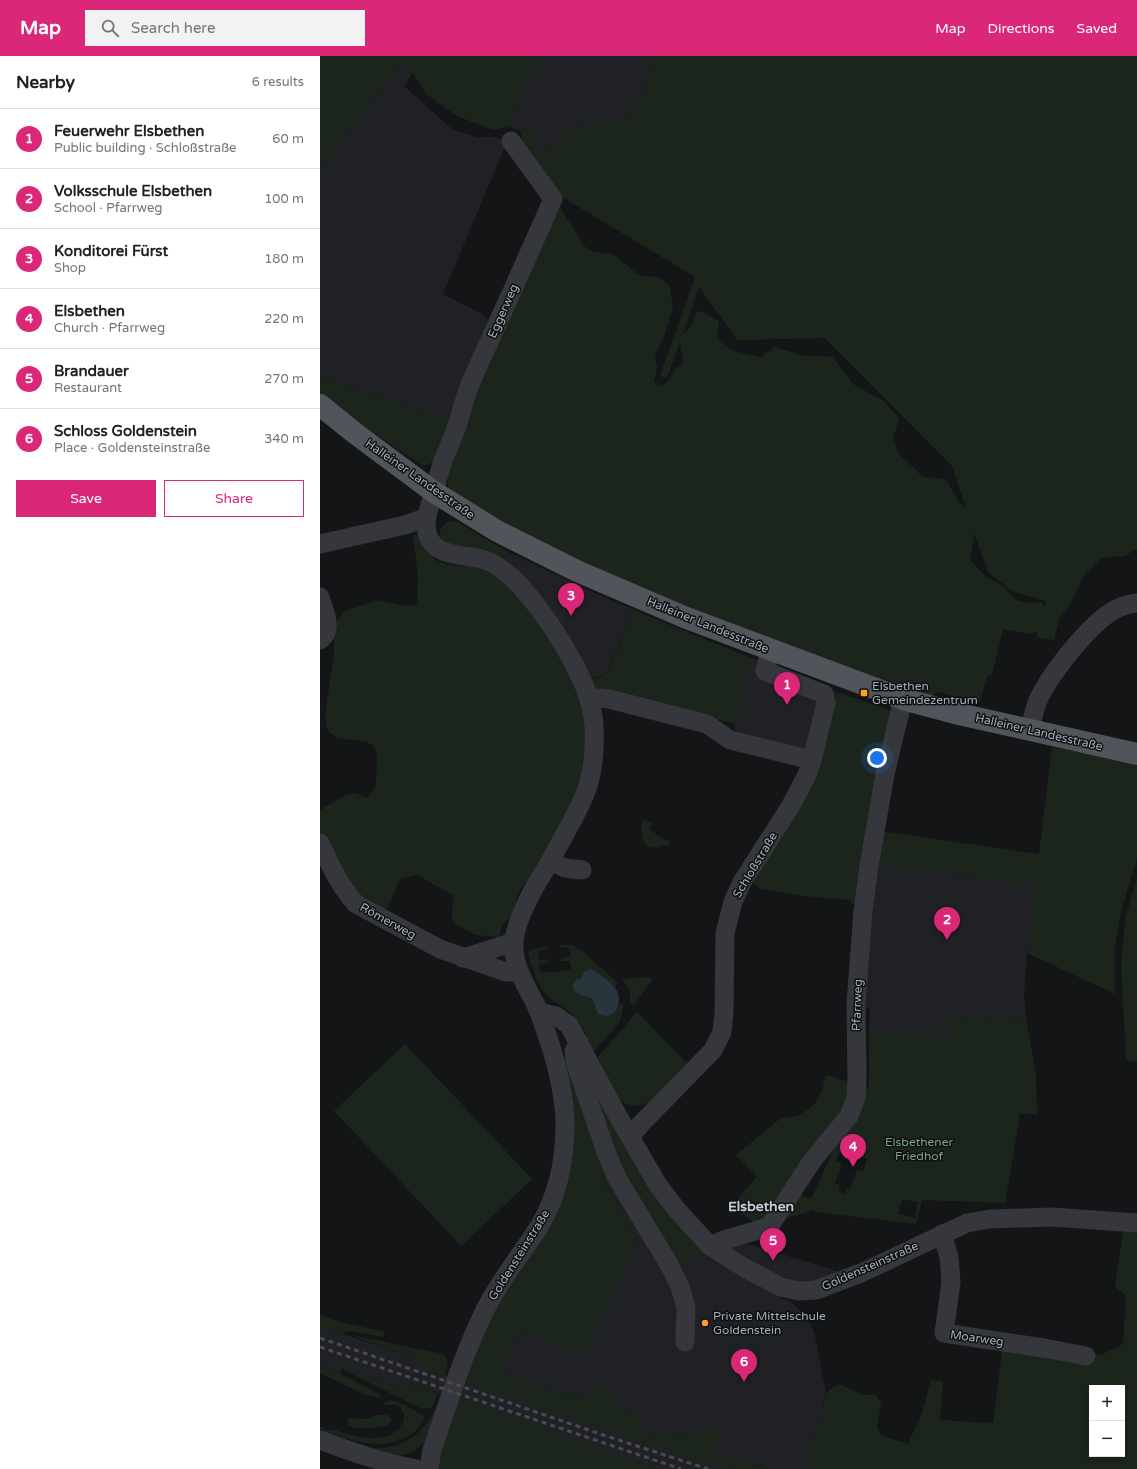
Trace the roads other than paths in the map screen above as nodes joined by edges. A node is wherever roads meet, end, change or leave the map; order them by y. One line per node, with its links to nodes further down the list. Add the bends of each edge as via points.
1 (511, 141): 3 (street, Eggerweg, via 553,199 473,377)
2 (320, 406): 3 (main road, Halleiner Landesstraße)
3 (434, 492): 4 (street); 9 (main road, Halleiner Landesstraße, via 497,531 570,568 684,617)
4 (425, 518): 5 (street); 11 (street, via 428,535 434,545 443,552 488,561 515,581 531,599 569,655)
5 (320, 544)
6 (320, 598): 8 (street, via 327,632)
7 (1137, 603): 12 (street, via 1110,613 1095,625 1071,652 1043,689)
8 (320, 640)
9 (770, 650): 10 (main road, Halleiner Landesstraße); 14 (street, Schloßstraße, via 765,671 824,694 826,703)
10 (903, 699): 12 (main road, Halleiner Landesstraße); 28 (street, Pfarrweg, via 885,774 869,866 856,1004 856,1098 849,1116 812,1161 769,1227)
11 (589, 700): 14 (street, via 609,699 682,717 707,724 730,740); 16 (street, via 600,763 589,783 585,812)
12 (1030, 730): 13 (main road, Halleiner Landesstraße)
13 (1137, 754)
14 (812, 760): 23 (street, Schloßstraße, via 790,807 764,838 737,892 727,920 722,1032 713,1050)
15 (320, 843): 19 (street, Römerweg, via 348,896 356,904 440,950)
16 (550, 861): 17 (street, via 565,868); 18 (street, via 530,897)
17 (582, 870)
18 (514, 942): 19 (street); 20 (street, Goldensteinstraße)
19 (463, 958): 20 (street, Römerweg, via 506,972)
20 (519, 972): 21 (street, Goldensteinstraße)
21 (539, 1012): 22 (street, Goldensteinstraße, via 556,1016 569,1025); 33 (street, Goldensteinstraße, via 563,1094 565,1126 558,1183 539,1226 498,1286 472,1339 432,1450)
22 (579, 1042): 24 (street, Goldensteinstraße); 29 (street, via 574,1051 576,1064 606,1152 617,1178 680,1287 686,1307)
23 (659, 1106): 24 (street, Schloßstraße); 25 (street, Schloßstraße)
24 (619, 1118): 25 (street, Goldensteinstraße)
25 (630, 1137): 28 (street, Goldensteinstraße, via 658,1185)
26 (1137, 1223): 27 (street, Goldensteinstraße, via 1052,1217 990,1219 967,1223)
27 (942, 1234): 28 (street, Goldensteinstraße, via 861,1273 816,1290 799,1291 781,1287); 30 (street, Moarweg, via 949,1257 951,1282 944,1334)
28 (710, 1246)
29 (685, 1342)
30 (1086, 1356)
31 (320, 1440): 32 (street, via 394,1465)
32 (417, 1469)
33 (429, 1469)

